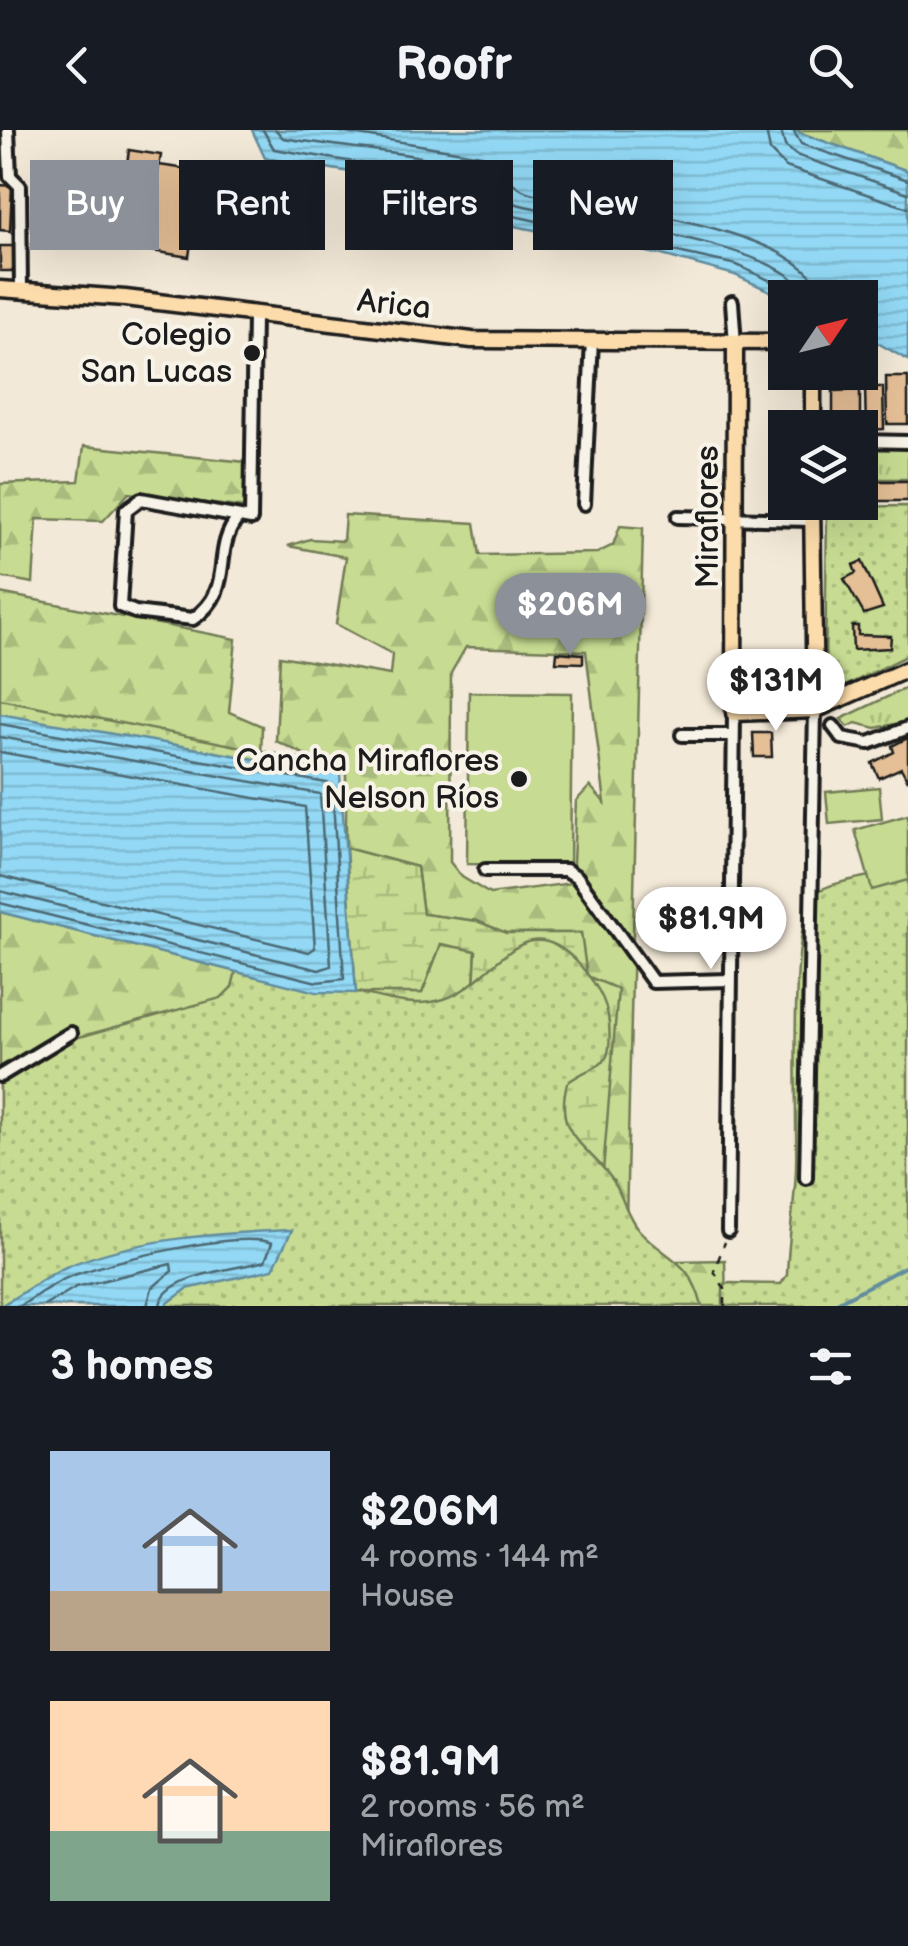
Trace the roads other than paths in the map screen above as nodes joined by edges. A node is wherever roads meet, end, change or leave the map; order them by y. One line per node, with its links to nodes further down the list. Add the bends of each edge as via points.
1 (8, 130): 3 (street, via 10,176 20,186)
2 (0, 289): 3 (main road, Arica)
3 (21, 290): 5 (main road, Arica)
4 (732, 302): 8 (street)
5 (254, 318): 6 (main road, Arica, via 472,340); 13 (street, via 250,519)
6 (592, 340): 8 (main road, Arica); 11 (street)
7 (768, 343): 8 (main road, Arica)
8 (735, 344): 14 (main road, Miraflores)
9 (878, 441): 10 (street)
10 (908, 442)
11 (584, 504)
12 (678, 516): 14 (street)
13 (238, 518): 13 (street, via 141,500 126,510 120,606 193,619 212,606 228,530)
14 (736, 520): 15 (street); 19 (main road, Miraflores)
15 (768, 520)
16 (812, 520): 18 (main road)
17 (908, 669): 18 (main road)
18 (815, 710): 19 (main road); 28 (street)
19 (734, 713): 23 (street, Miraflores)
20 (833, 726): 21 (street, via 842,738 870,743)
21 (908, 728)
22 (682, 735): 23 (street)
23 (733, 736): 25 (street, Miraflores)
24 (484, 870): 25 (street, via 566,870 578,877 653,982)
25 (730, 980): 29 (street, Miraflores)
26 (71, 1033): 27 (street)
27 (0, 1076)
28 (806, 1178)
29 (728, 1231)

